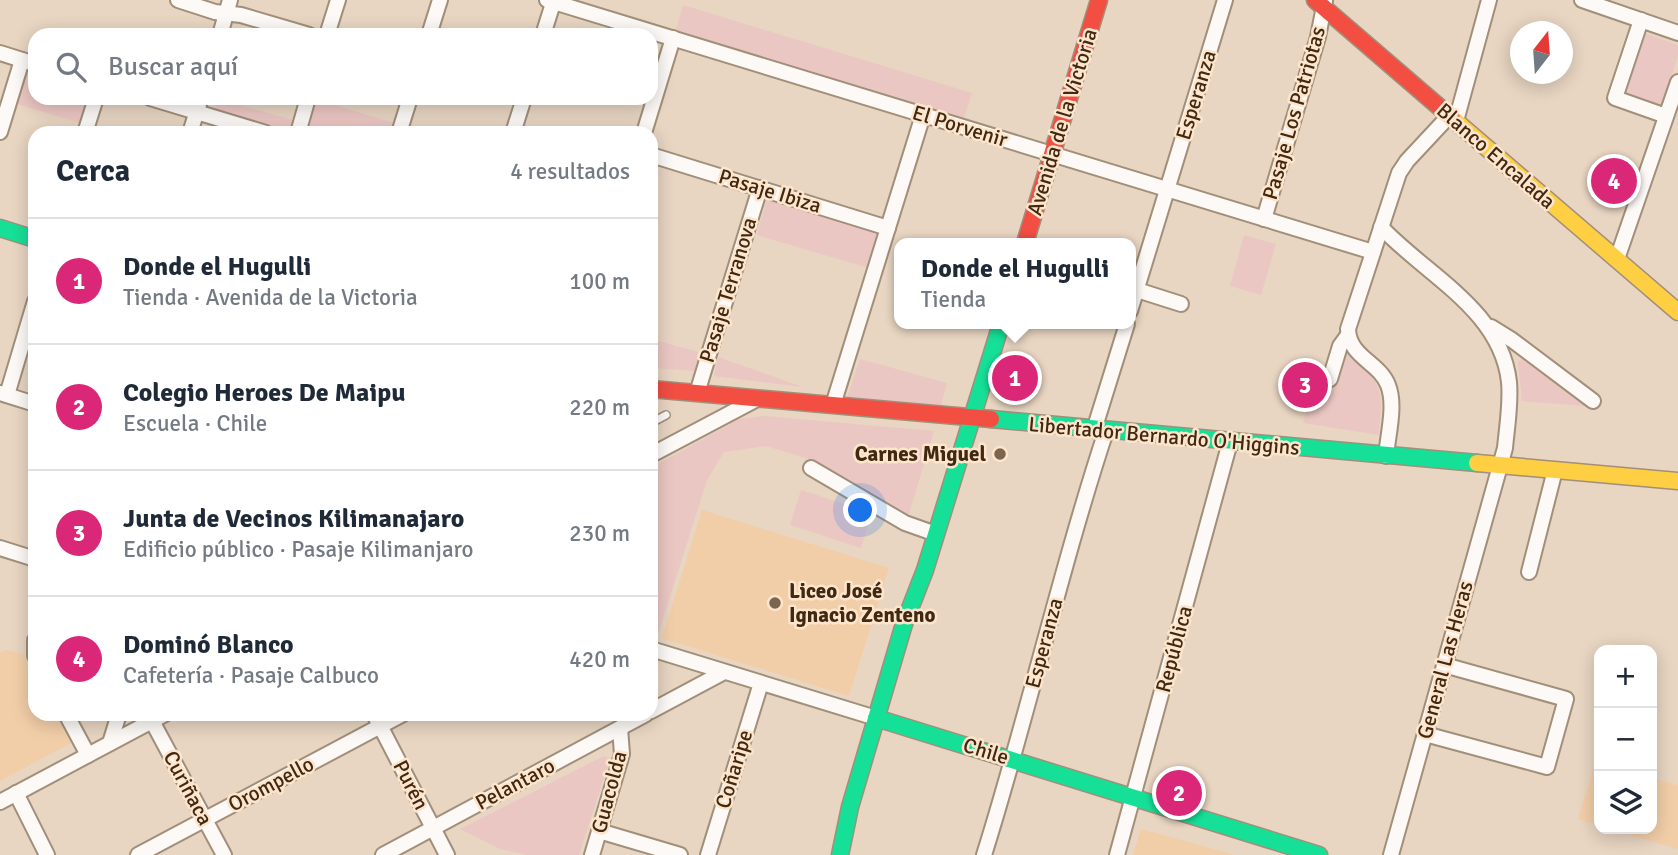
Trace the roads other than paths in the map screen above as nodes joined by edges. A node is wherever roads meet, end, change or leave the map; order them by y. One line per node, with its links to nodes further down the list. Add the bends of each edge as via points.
1 (178, 0): 10 (street, via 215,12)
2 (338, 0): 14 (street)
3 (440, 0): 15 (street)
4 (1225, 0): 45 (street, Esperanza)
5 (1489, 0): 33 (street)
6 (1582, 0): 11 (street)
7 (551, 1): 16 (street); 17 (street, El Porvenir)
8 (1094, 1): 42 (street, Avenida de la Victoria)
9 (1321, 2): 33 (street, Blanco Encalada); 46 (street, Pasaje Los Patriotas, via 1318,37)
10 (229, 6): 12 (street); 13 (street, via 241,15)
11 (1641, 20): 19 (street); 32 (street, via 1615,98)
12 (222, 28)
13 (285, 28)
14 (329, 28)
15 (431, 28)
16 (545, 28)
17 (640, 28)
18 (658, 33): 20 (street, El Porvenir)
19 (1678, 33)
20 (673, 38): 24 (street); 31 (street, El Porvenir)
21 (0, 53): 22 (street)
22 (28, 62): 41 (street)
23 (1678, 82): 32 (street)
24 (658, 87)
25 (94, 105): 34 (street)
26 (198, 105): 35 (street); 36 (street)
27 (306, 105): 37 (street)
28 (408, 105): 38 (street)
29 (519, 105): 39 (street)
30 (653, 105): 40 (street)
31 (923, 115): 42 (street, El Porvenir); 49 (street)
32 (1666, 116): 53 (street)
33 (1452, 118): 47 (street, via 1403,167); 53 (street, Blanco Encalada)
34 (87, 126)
35 (192, 126)
36 (249, 126)
37 (300, 126)
38 (401, 126)
39 (514, 126)
40 (646, 126)
41 (0, 132)
42 (1052, 154): 45 (street, El Porvenir); 51 (street, Avenida de la Victoria)
43 (658, 157): 44 (street, Pasaje Ibiza)
44 (760, 188): 49 (street, Pasaje Ibiza); 65 (street, Pasaje Terranova)
45 (1168, 189): 46 (street, El Porvenir); 54 (street, Esperanza)
46 (1264, 219): 52 (street, El Porvenir)
47 (1381, 227): 52 (street); 59 (street)
48 (0, 228): 50 (street)
49 (888, 228): 70 (street)
50 (28, 237)
51 (1027, 238)
52 (1373, 252): 62 (street)
53 (1617, 260): 57 (street, Blanco Encalada)
54 (1137, 290): 55 (street, Esperanza); 56 (street)
55 (1136, 293)
56 (1181, 304)
57 (1678, 312)
58 (28, 321): 66 (street)
59 (1486, 324): 68 (street); 78 (street, via 1502,352 1509,385 1505,447)
60 (999, 329): 72 (street)
61 (1126, 329): 74 (street, Esperanza)
62 (1348, 335): 63 (street); 77 (street, via 1389,389)
63 (1330, 379)
64 (658, 390): 65 (street, Libertador Bernardo O'Higgins)
65 (696, 393): 67 (street, Libertador Bernardo O'Higgins)
66 (3, 394): 69 (street)
67 (758, 398): 70 (street, Libertador Bernardo O'Higgins); 76 (street)
68 (1593, 401)
69 (28, 402)
70 (834, 405): 72 (street, Libertador Bernardo O'Higgins)
71 (666, 415): 73 (lane)
72 (972, 418): 74 (street, Libertador Bernardo O'Higgins); 82 (street)
73 (658, 419)
74 (1100, 430): 75 (street, Libertador Bernardo O'Higgins); 103 (street, Esperanza)
75 (1230, 442): 77 (street, Libertador Bernardo O'Higgins); 105 (street, República)
76 (658, 451)
77 (1386, 456): 78 (street, Libertador Bernardo O'Higgins)
78 (1499, 466): 80 (street, Libertador Bernardo O'Higgins); 87 (street, General Las Heras)
79 (811, 468): 82 (street, via 905,523)
80 (1555, 470): 81 (street, Libertador Bernardo O'Higgins); 85 (street)
81 (1678, 481)
82 (936, 534): 91 (street, via 904,624)
83 (0, 548): 84 (street)
84 (28, 557)
85 (1529, 572)
86 (658, 651): 88 (street, Chile)
87 (1444, 665): 100 (street, General Las Heras); 100 (street, via 1566,699 1546,767)
88 (724, 672): 89 (street, Chile); 90 (street)
89 (761, 683): 91 (street, Chile); 117 (street, Coñaripe)
90 (658, 707)
91 (882, 720): 103 (street, Chile); 118 (street, via 850,807)
92 (69, 721): 102 (street)
93 (117, 721): 101 (street)
94 (151, 721): 101 (street)
95 (160, 721): 107 (street, Curiñaca)
96 (376, 721): 107 (street, Orompello)
97 (379, 721): 108 (street, Purén)
98 (633, 721): 99 (street, Pelantaro)
99 (620, 728): 108 (street, Pelantaro); 109 (street, Guacolda, via 622,754)
100 (1425, 734): 122 (street, General Las Heras)
101 (110, 743): 102 (street)
102 (88, 755): 104 (street)
103 (1014, 759): 105 (street, Chile); 119 (street, Esperanza)
104 (16, 793): 106 (street); 110 (street)
105 (1133, 796): 120 (street, República); 121 (street, Chile)
106 (0, 802)
107 (205, 820): 111 (street, Orompello); 112 (street, Curiñaca)
108 (433, 828): 113 (street, Pelantaro); 114 (street, Purén)
109 (599, 831): 115 (street, Guacolda); 116 (street)
110 (47, 855)
111 (138, 855)
112 (224, 855)
113 (383, 855)
114 (447, 855)
115 (592, 855)
116 (680, 855)
117 (708, 855)
118 (840, 855)
119 (984, 855)
120 (1117, 855)
121 (1320, 855)
122 (1391, 855)

